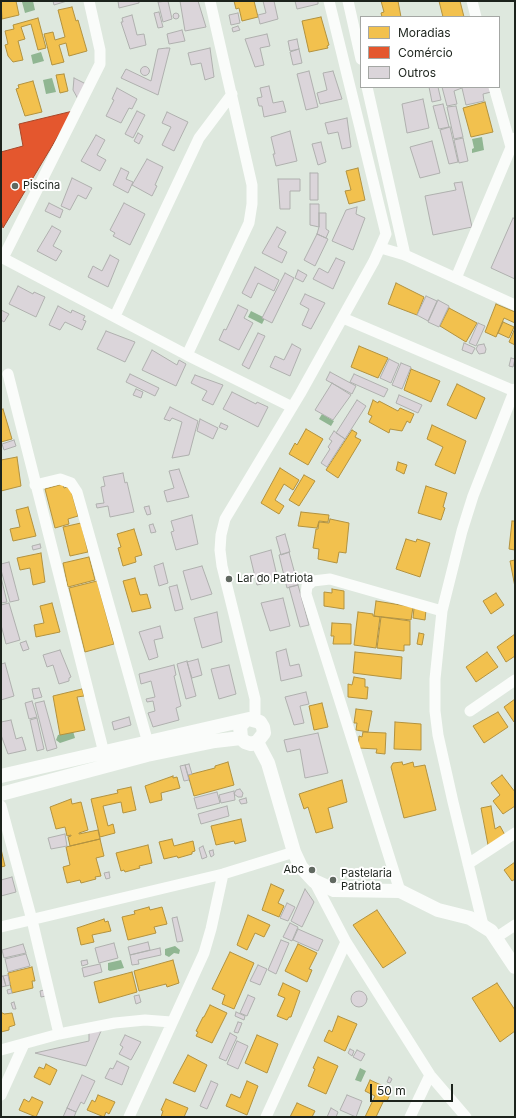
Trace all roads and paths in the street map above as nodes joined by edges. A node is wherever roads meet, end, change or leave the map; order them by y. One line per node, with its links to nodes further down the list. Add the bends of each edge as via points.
1 (89, 1): 14 (street, via 100,50 100,64)
2 (210, 1): 10 (street)
3 (329, 1): 12 (street, via 386,234)
4 (348, 1): 7 (street)
5 (472, 1): 6 (street)
6 (476, 16)
7 (360, 55)
8 (367, 88): 13 (street)
9 (494, 88): 11 (street)
10 (232, 94): 17 (street, via 199,138); 19 (street, via 252,185 249,223)
11 (513, 142): 15 (street)
12 (381, 248): 13 (street); 18 (street)
13 (405, 255): 15 (street)
14 (2, 257): 17 (street)
15 (456, 278): 16 (street)
16 (515, 305)
17 (115, 316): 19 (street)
18 (343, 318): 21 (street); 22 (street)
19 (187, 355): 22 (street)
20 (8, 374): 23 (street)
21 (515, 390): 24 (street, via 473,496)
22 (292, 407): 27 (street, via 225,519 221,535 222,566 255,699)
23 (35, 485): 30 (street, via 60,479 71,483 77,492); 31 (street)
24 (442, 611): 37 (street, via 435,679 435,711 452,802); 40 (street, via 330,579 313,581 307,586 306,594)
25 (515, 680): 26 (street)
26 (470, 711)
27 (250, 721): 28 (street, via 240,726); 29 (street, via 260,722 264,733); 30 (street)
28 (241, 738): 29 (street, via 245,742); 33 (street, via 215,740 147,755)
29 (257, 742): 36 (street, via 268,763)
30 (148, 743): 31 (street)
31 (104, 753): 32 (street)
32 (1, 776)
33 (1, 794)
34 (1, 806): 41 (street)
35 (515, 833): 37 (street)
36 (294, 852): 38 (street); 39 (street, via 301,867)
37 (468, 864): 42 (street)
38 (223, 874): 41 (street); 48 (street, via 206,947)
39 (314, 881): 40 (street, via 334,890); 46 (street)
40 (400, 891): 42 (street, via 438,910 470,918)
41 (32, 920): 44 (street); 49 (street)
42 (483, 925): 45 (street)
43 (515, 925): 45 (street)
44 (1, 927)
45 (497, 937): 47 (street)
46 (346, 942): 52 (street); 55 (street)
47 (515, 967)
48 (171, 1022): 49 (street, via 132,1020); 54 (street)
49 (59, 1034): 50 (street)
50 (24, 1044): 51 (street); 53 (street)
51 (1, 1050)
52 (430, 1075): 56 (street); 57 (street)
53 (1, 1095)
54 (129, 1117)
55 (266, 1117)
56 (410, 1117)
57 (466, 1117)

